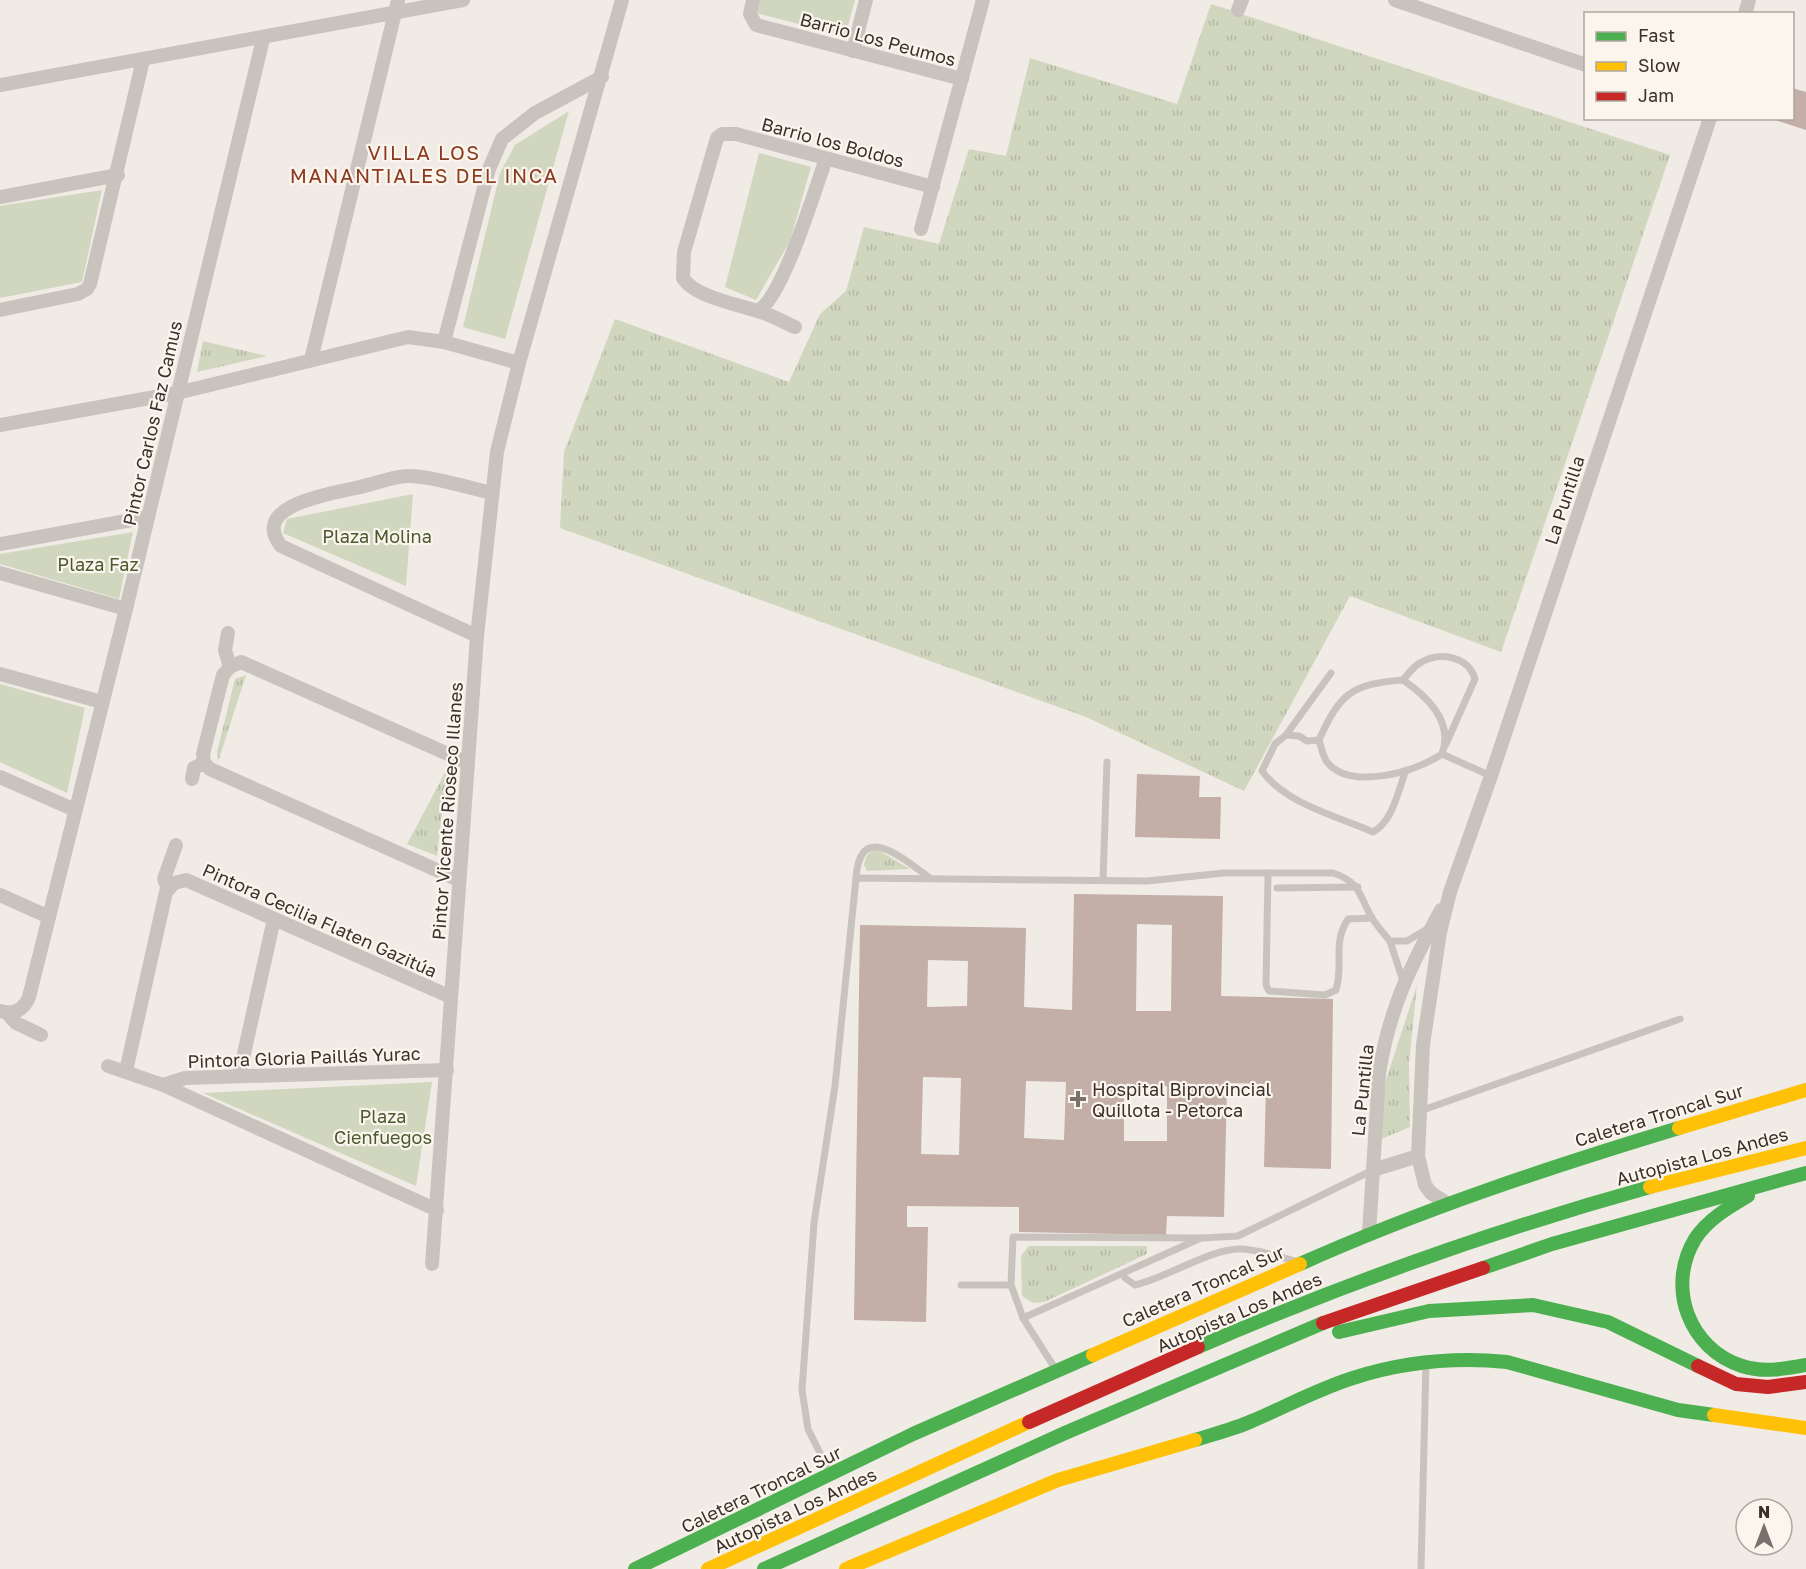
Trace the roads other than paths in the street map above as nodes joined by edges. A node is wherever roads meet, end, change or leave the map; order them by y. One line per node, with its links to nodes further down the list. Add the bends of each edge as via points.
1 (398, 0): 8 (street)
2 (463, 0): 8 (street)
3 (622, 0): 13 (street, Pintor Vicente Rioseco Illanes)
4 (753, 0): 10 (street, Barrio Los Peumos, via 752,21)
5 (866, 0): 10 (street)
6 (984, 0): 14 (street)
7 (1395, 0): 12 (street)
8 (394, 14): 9 (street); 26 (street)
9 (263, 39): 11 (street); 28 (street, Pintor Carlos Faz Camus)
10 (853, 51): 14 (street, Barrio Los Peumos)
11 (142, 60): 15 (street); 18 (street)
12 (1584, 64)
13 (602, 77): 25 (street, via 535,113 502,139 489,169); 27 (street, Pintor Vicente Rioseco Illanes)
14 (962, 79): 19 (street)
15 (0, 85)
16 (1709, 120): 50 (street, La Puntilla)
17 (826, 159): 19 (street, Barrio los Boldos); 23 (street, via 795,246 770,297); 23 (street, Barrio los Boldos, via 736,134 717,138 684,252 683,278 694,288 742,309)
18 (118, 175): 20 (street); 22 (street, via 95,272 87,290)
19 (933, 187): 21 (street)
20 (0, 197)
21 (921, 230)
22 (0, 310)
23 (758, 311): 24 (street)
24 (795, 327)
25 (444, 342): 26 (street, via 408,337); 27 (street)
26 (311, 360): 28 (street)
27 (519, 363): 30 (street, Pintor Vicente Rioseco Illanes, via 497,452)
28 (177, 393): 29 (street); 31 (street, Pintor Carlos Faz Camus)
29 (0, 425)
30 (492, 493): 36 (street, Pintor Vicente Rioseco Illanes); 36 (street, via 410,476 302,501 284,511 274,528 281,546)
31 (148, 517): 32 (street); 34 (street, Pintor Carlos Faz Camus)
32 (0, 544)
33 (0, 573): 34 (street)
34 (126, 609): 41 (street, Pintor Carlos Faz Camus)
35 (228, 633): 37 (street, via 225,650)
36 (477, 636): 48 (street, Pintor Vicente Rioseco Illanes)
37 (230, 667): 47 (street, via 223,675); 48 (street, via 241,662)
38 (1331, 673): 42 (lane)
39 (0, 674): 41 (street)
40 (1403, 680): 43 (lane, via 1377,682 1349,692 1331,714); 44 (lane, via 1423,693 1437,712 1446,729); 44 (lane, via 1419,663 1440,655 1457,658 1472,669 1475,679)
41 (102, 702): 53 (street, Pintor Carlos Faz Camus)
42 (1286, 735): 43 (lane); 49 (lane, via 1275,744 1262,771 1271,784 1373,832 1383,827 1390,814)
43 (1319, 740): 49 (lane, via 1326,761 1344,776 1376,777)
44 (1446, 745): 45 (lane)
45 (1442, 754): 49 (lane); 50 (lane)
46 (1107, 762): 59 (lane)
47 (204, 763): 52 (street, via 194,768); 58 (street)
48 (468, 763): 58 (street, Pintor Vicente Rioseco Illanes)
49 (1406, 770)
50 (1491, 776): 63 (street, La Puntilla)
51 (0, 777): 53 (street)
52 (192, 779)
53 (75, 810): 65 (street, Pintor Carlos Faz Camus)
54 (176, 845): 60 (street, via 164,879)
55 (1268, 873): 59 (lane); 61 (lane, via 1333,873); 66 (lane, via 1269,991 1325,995 1336,990 1339,932 1348,920)
56 (856, 878): 57 (lane); 57 (lane, via 860,854 879,846); 105 (lane, via 835,1086 814,1223 802,1390 808,1429)
57 (930, 878): 59 (lane)
58 (459, 880): 71 (street, Pintor Vicente Rioseco Illanes)
59 (1103, 880)
60 (171, 886): 67 (street, Pintora Cecilia Flaten Gazitúa, via 186,880); 77 (street)
61 (1358, 887): 62 (lane); 66 (lane)
62 (1277, 888)
63 (1450, 892): 68 (street, La Puntilla); 81 (street, La Puntilla, via 1428,1001)
64 (0, 895): 65 (street)
65 (49, 917): 72 (street, Pintor Carlos Faz Camus, via 27,1002 17,1012)
66 (1372, 918): 69 (lane)
67 (274, 920): 71 (street, Pintora Cecilia Flaten Gazitúa); 78 (street)
68 (1432, 927): 69 (lane, via 1407,941); 70 (street, La Puntilla)
69 (1390, 941): 70 (lane)
70 (1403, 981): 86 (street, La Puntilla, via 1388,1027 1379,1074)
71 (451, 997): 76 (street, Pintor Vicente Rioseco Illanes)
72 (4, 1012): 74 (street)
73 (1680, 1019): 81 (lane)
74 (40, 1035)
75 (108, 1066): 77 (street)
76 (447, 1070): 78 (street, Pintora Gloria Paillás Yurac); 90 (street, Pintor Vicente Rioseco Illanes)
77 (126, 1071): 79 (street)
78 (239, 1076): 79 (street, Pintora Gloria Paillás Yurac, via 185,1078)
79 (163, 1085): 90 (street)
80 (1806, 1090): 89 (main road, Caletera Troncal Sur, via 1603,1149)
81 (1420, 1111): 84 (street, La Puntilla)
82 (1806, 1137): 85 (main road)
83 (1806, 1148): 85 (main road, Autopista Los Andes)
84 (1418, 1156): 86 (street); 89 (street, La Puntilla, via 1425,1185)
85 (1767, 1156): 107 (main road, Autopista Los Andes, via 1492,1235 1271,1315)
86 (1373, 1170): 91 (street, La Puntilla); 92 (lane, via 1238,1236)
87 (1806, 1173): 88 (main road)
88 (1788, 1177): 99 (main road, via 1552,1244 1392,1298); 101 (main road, via 1741,1200 1702,1230 1687,1253 1681,1294 1696,1334 1728,1361 1756,1369)
89 (1448, 1204): 91 (main road, Caletera Troncal Sur)
90 (437, 1210): 94 (street, Pintor Vicente Rioseco Illanes)
91 (1369, 1233): 93 (main road, Caletera Troncal Sur)
92 (1201, 1238): 97 (lane, via 1013,1237); 98 (lane)
93 (1301, 1262): 95 (lane, via 1240,1249 1135,1286); 102 (main road, Caletera Troncal Sur)
94 (432, 1264)
95 (1125, 1278)
96 (961, 1285): 97 (lane)
97 (1011, 1285): 98 (lane)
98 (1023, 1318): 102 (lane)
99 (1233, 1360): 103 (main road, via 1429,1311 1533,1305 1608,1322 1639,1334 1736,1384 1768,1387); 108 (main road)
100 (1426, 1362): 104 (main road, via 1508,1362 1678,1410); 109 (main road, via 1350,1379 1248,1423 1058,1480); 110 (lane)
101 (1806, 1365)
102 (1058, 1372): 105 (main road, Caletera Troncal Sur, via 913,1434)
103 (1806, 1382)
104 (1806, 1428)
105 (831, 1475): 106 (main road, Caletera Troncal Sur)
106 (635, 1569)
107 (708, 1569)
108 (764, 1569)
109 (846, 1569)
110 (1421, 1569)

